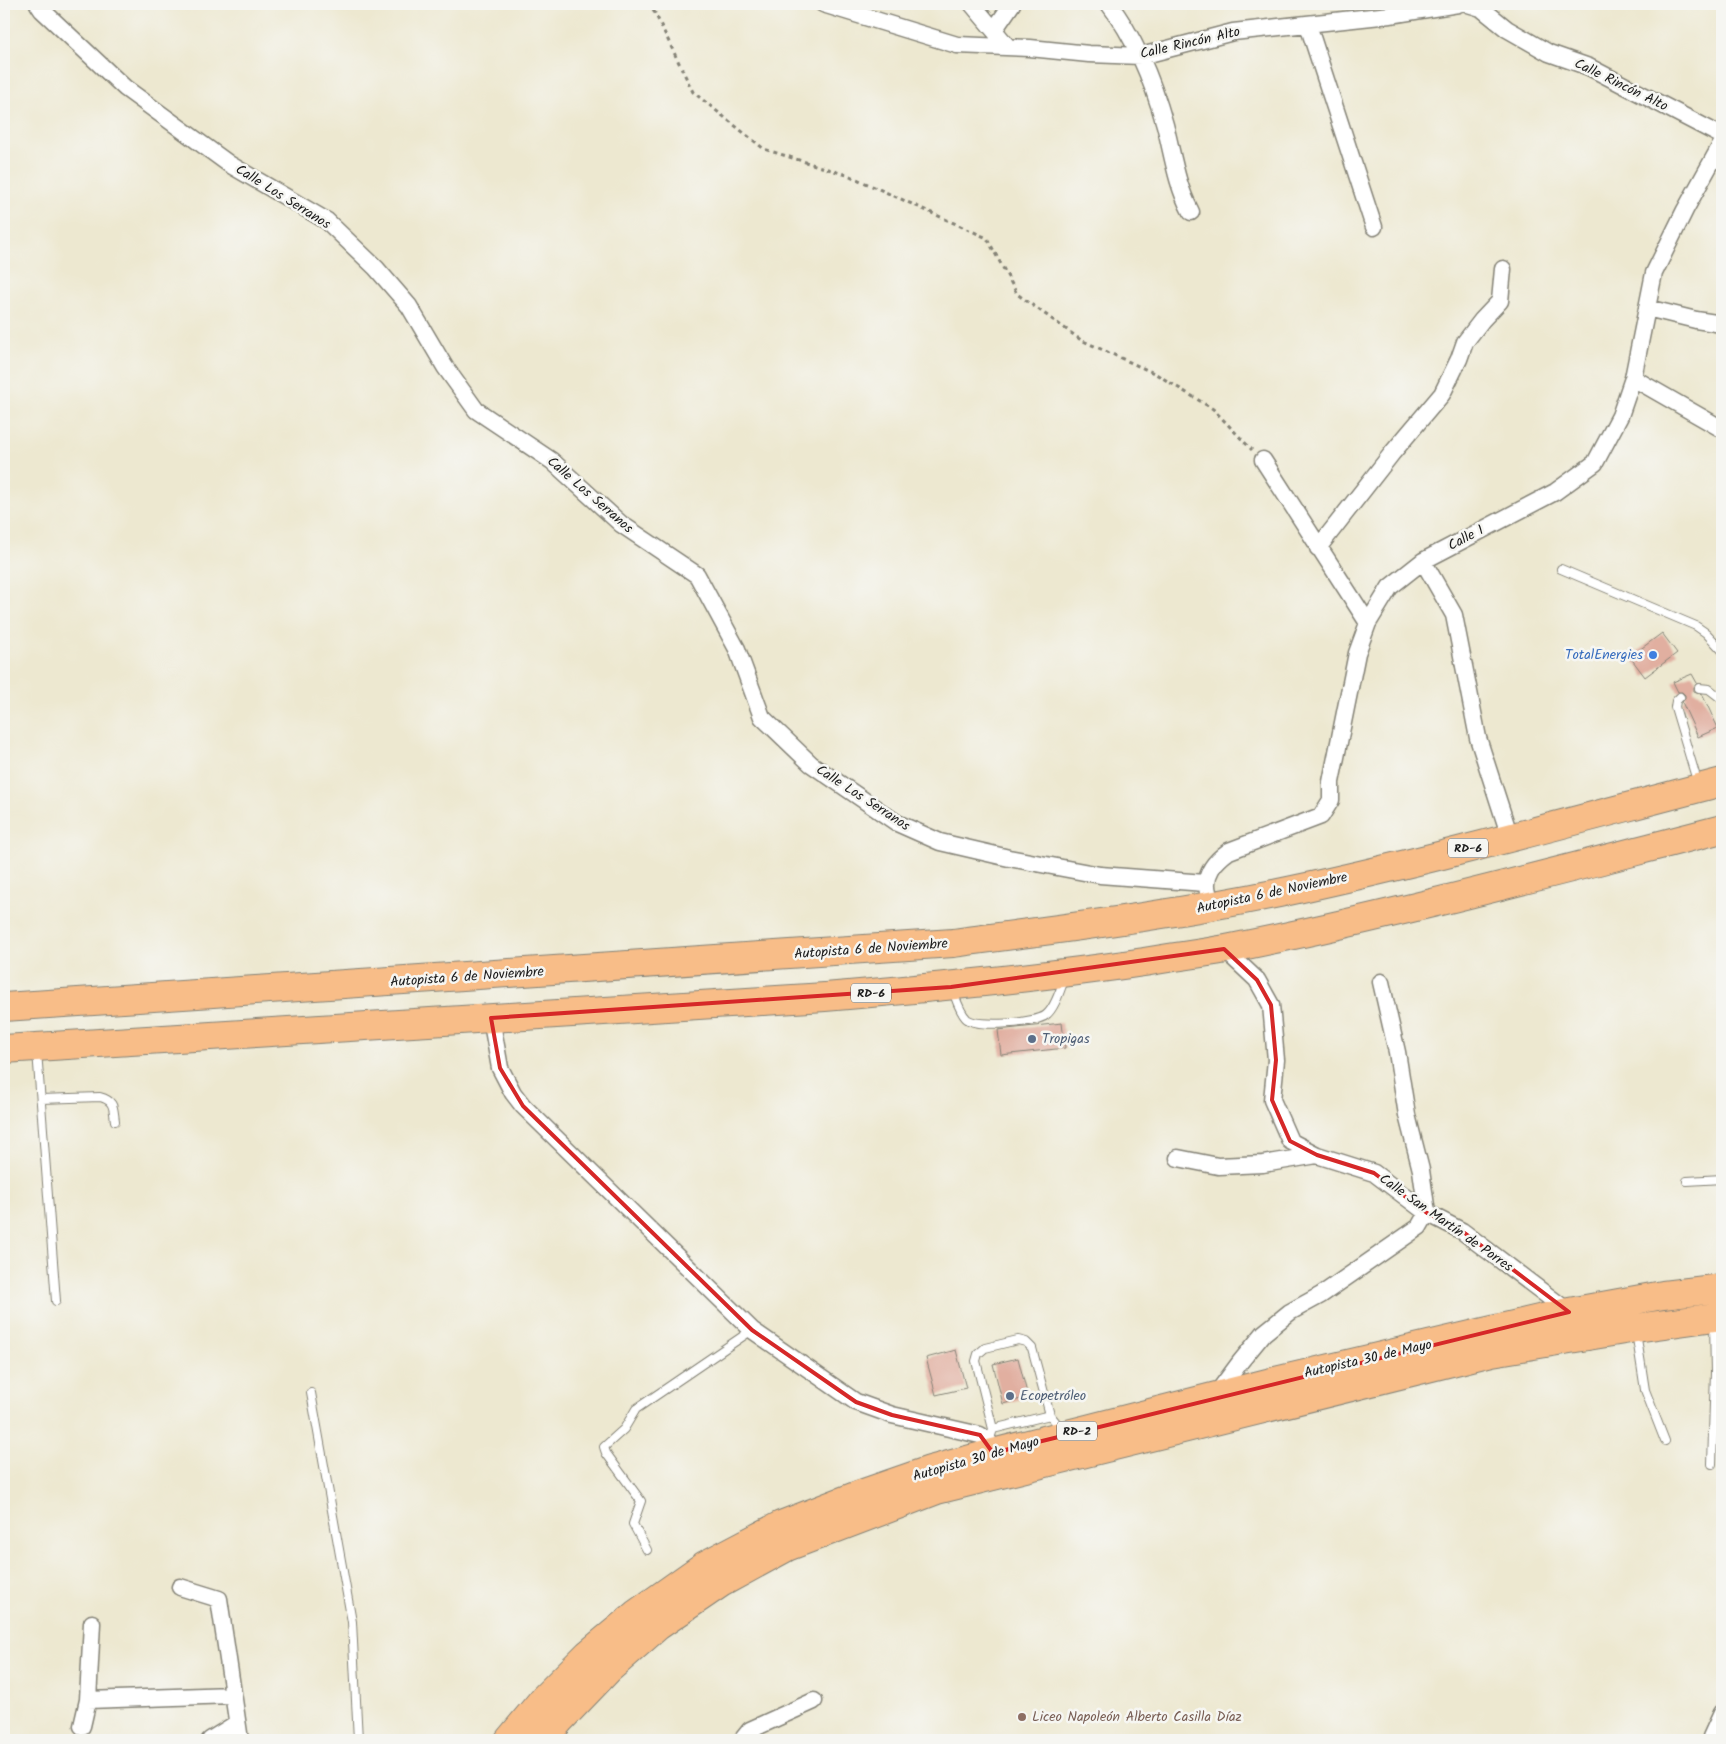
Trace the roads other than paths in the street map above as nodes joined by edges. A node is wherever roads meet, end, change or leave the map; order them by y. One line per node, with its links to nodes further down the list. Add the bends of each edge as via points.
1 (38, 4): 33 (street, Calle Los Serranos, via 126,88 229,164 327,221 376,268 409,306 445,367 476,410 552,461 621,524 697,575 737,649 762,717 811,764 897,823 940,842 1009,858)
2 (823, 4): 10 (street, Calle Rincón Alto, via 957,45)
3 (972, 4): 9 (street)
4 (1012, 4): 9 (street)
5 (1110, 4): 11 (street)
6 (1458, 4): 8 (street, Calle Rincón Alto)
7 (1468, 4): 12 (street, Calle Rincón Alto, via 1481,8 1507,29 1549,53 1589,67)
8 (1308, 24): 11 (street, Calle Rincón Alto, via 1233,32); 15 (street)
9 (994, 30): 10 (street)
10 (1008, 47): 11 (street, Calle Rincón Alto)
11 (1141, 56): 14 (street, via 1157,97 1182,194)
12 (1722, 136)
13 (1722, 143): 17 (street, Calle 1, via 1654,273)
14 (1191, 212)
15 (1374, 226)
16 (1503, 269): 22 (street, via 1500,301 1465,342 1442,394)
17 (1647, 308): 18 (street); 19 (street, Calle 1)
18 (1722, 324)
19 (1633, 378): 20 (street); 23 (street, Calle 1, via 1620,416 1595,463 1555,492)
20 (1722, 429)
21 (1263, 460): 22 (street)
22 (1318, 548): 25 (street)
23 (1424, 561): 25 (street, Calle 1, via 1390,587); 32 (street, via 1454,615 1478,738)
24 (1561, 569): 26 (lane, via 1696,626)
25 (1368, 623): 33 (street, Calle 1, via 1356,662 1330,800 1321,816 1229,851 1219,858 1208,874)
26 (1722, 650)
27 (1699, 688): 29 (lane, via 1709,689)
28 (1680, 697): 30 (lane, via 1674,707)
29 (1722, 699)
30 (1711, 785): 32 (highway, Autopista 6 de Noviembre / RD-6)
31 (1722, 829): 34 (highway, RD-6, via 1339,925)
32 (1510, 837): 33 (highway, Autopista 6 de Noviembre / RD-6, via 1301,888)
33 (1208, 894): 38 (highway, Autopista 6 de Noviembre / RD-6, via 1095,925 953,943)
34 (1224, 950): 35 (highway, RD-6); 44 (street, Calle San Martín de Porres, via 1256,980 1270,1005 1276,1060 1272,1100 1290,1141)
35 (1067, 974): 37 (highway, RD-6); 37 (lane, via 1048,1014 1039,1019 988,1025 965,1018)
36 (1381, 982): 48 (street)
37 (951, 986): 39 (highway, RD-6)
38 (4, 1007)
39 (491, 1018): 40 (highway, RD-6); 54 (street, via 500,1068 523,1106)
40 (37, 1046): 41 (highway, RD-6); 42 (lane)
41 (4, 1049)
42 (41, 1099): 43 (lane, via 108,1099 113,1105); 50 (lane)
43 (115, 1122)
44 (1317, 1155): 45 (street, via 1262,1164 1218,1166); 48 (street, Calle San Martín de Porres, via 1374,1173)
45 (1178, 1158)
46 (1722, 1178): 47 (lane)
47 (1687, 1181)
48 (1427, 1212): 51 (street, Calle San Martín de Porres, via 1462,1231); 56 (street, via 1419,1227 1321,1295 1290,1312 1264,1333)
49 (1722, 1288): 51 (highway, Autopista 30 de Mayo / RD-2)
50 (56, 1300)
51 (1569, 1312): 56 (highway, Autopista 30 de Mayo / RD-2)
52 (1718, 1316): 53 (highway, Autopista 30 de Mayo / RD-2); 60 (lane)
53 (1636, 1328): 59 (lane, via 1644,1390); 74 (highway, Autopista 30 de Mayo / RD-2, via 1492,1352 938,1490 787,1547 721,1583 658,1626 608,1670)
54 (752, 1330): 58 (street, via 856,1402 892,1415 980,1435); 61 (lane, via 636,1409 624,1429 604,1447 641,1500 633,1524)
55 (311, 1393): 72 (lane, via 352,1622)
56 (1215, 1396): 57 (highway, Autopista 30 de Mayo / RD-2)
57 (1058, 1424): 58 (highway, Autopista 30 de Mayo / RD-2); 58 (lane, via 1032,1348 1018,1340 985,1348 976,1361)
58 (992, 1441): 73 (highway, Autopista 30 de Mayo / RD-2, via 930,1470 789,1522 706,1565 636,1614 588,1654 544,1698)
59 (1665, 1441)
60 (1712, 1464)
61 (647, 1550)
62 (180, 1587): 64 (street, via 218,1599)
63 (92, 1623): 65 (street)
64 (232, 1696): 65 (street); 68 (street)
65 (88, 1700): 69 (street)
66 (814, 1701): 75 (street, via 750,1730)
67 (1722, 1714): 76 (street)
68 (237, 1723): 70 (street); 71 (street)
69 (82, 1726)
70 (210, 1740)
71 (240, 1740)
72 (358, 1740)
73 (509, 1740)
74 (543, 1740)
75 (742, 1740)
76 (1711, 1740)

